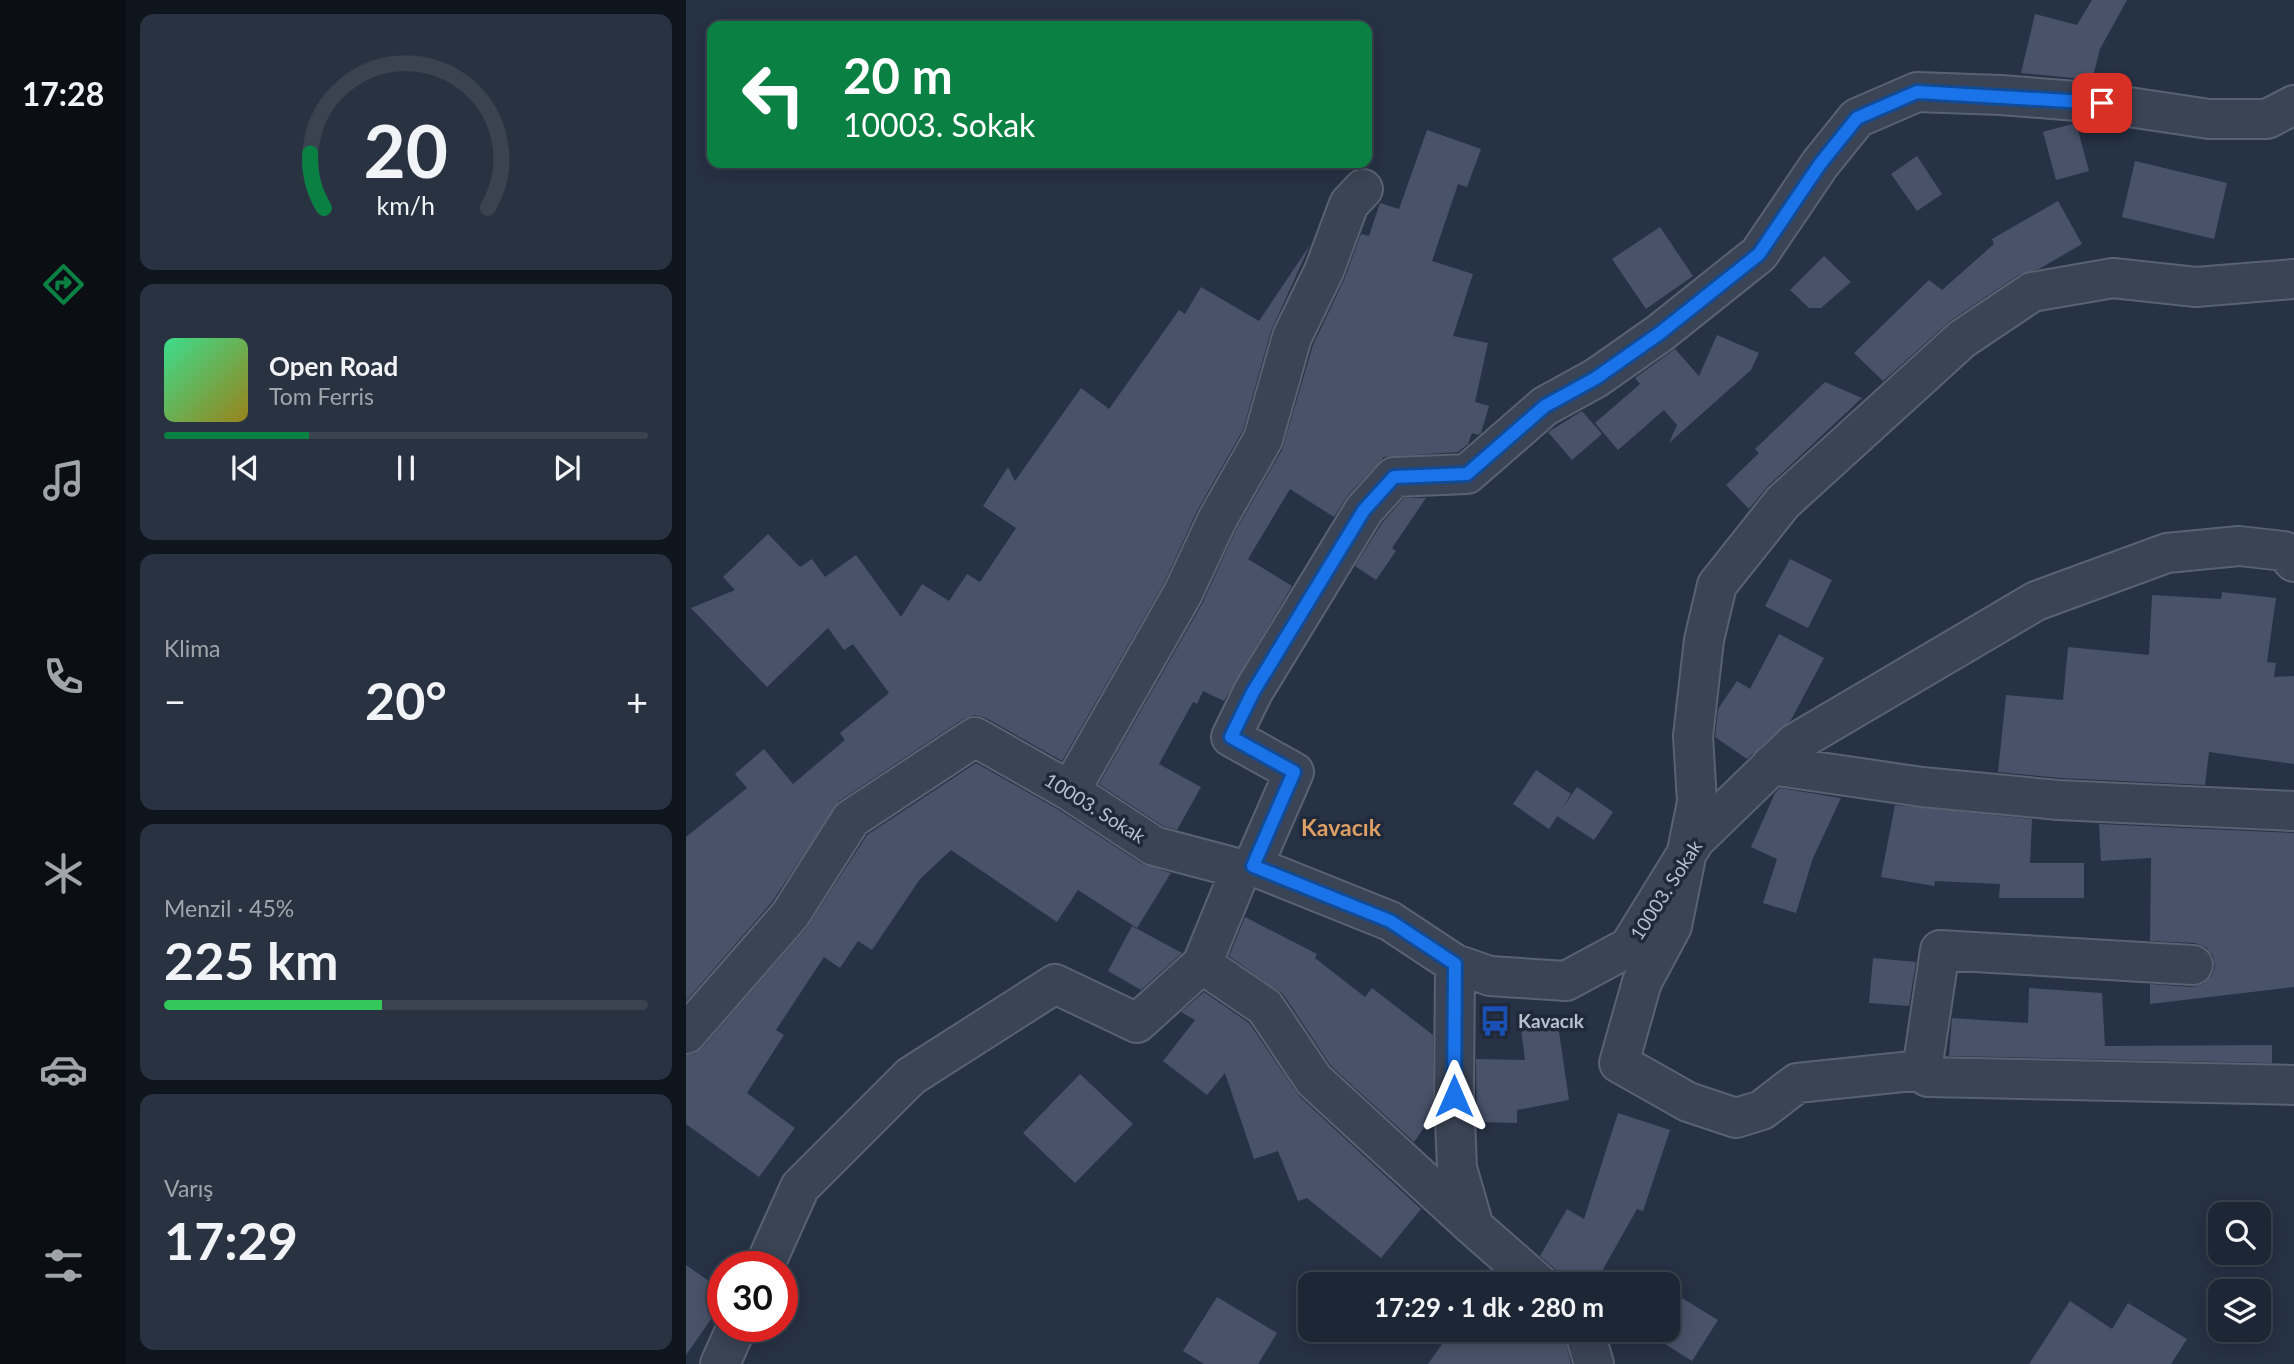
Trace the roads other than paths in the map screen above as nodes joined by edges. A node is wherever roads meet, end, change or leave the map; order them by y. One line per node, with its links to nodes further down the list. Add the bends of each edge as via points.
1 (2294, 105): 9 (street, via 2267,119 2209,119 2102,103 1917,92 1857,118 1759,254 1660,333 1596,378 1545,406 1467,474 1394,477 1364,510 1253,692 1231,737 1294,772)
2 (1363, 189): 6 (street, via 1349,204 1292,337 1263,439 1183,593)
3 (2294, 279): 8 (street, via 2196,287 2113,278 2032,292 1962,339 1783,502 1717,585 1704,640 1693,736 1697,802)
4 (2294, 562): 5 (street, 10003. Sokak, via 2284,551 2239,546 2167,553 2036,601 1795,743)
5 (1771, 765): 7 (street, via 1922,787 2058,800); 8 (street, 10003. Sokak, via 1695,840)
6 (1070, 791): 9 (street, 10003. Sokak, via 1154,846); 13 (street, 10003. Sokak, via 975,737 851,819 790,915)
7 (2294, 811)
8 (1684, 858): 11 (street, 10003. Sokak, via 1629,947 1566,981 1490,976); 14 (street, via 1672,926 1642,982 1619,1063 1688,1102 1736,1118 1762,1110 1797,1083)
9 (1247, 867): 10 (street); 11 (street, 10003. Sokak, via 1390,921)
10 (1202, 964): 16 (street, via 1265,1007 1314,1080); 17 (street, via 1137,1023 1055,984 911,1076 800,1187)
11 (1455, 964): 16 (street, via 1457,1168)
12 (2193, 965): 14 (street, via 1940,950)
13 (686, 1034)
14 (1922, 1070): 15 (street, via 1928,1077)
15 (2294, 1085)
16 (1474, 1227): 18 (street)
17 (771, 1251)
18 (1525, 1272)
19 (730, 1342): 21 (street)
20 (1588, 1342): 22 (street)
21 (720, 1364)
22 (1594, 1364)

